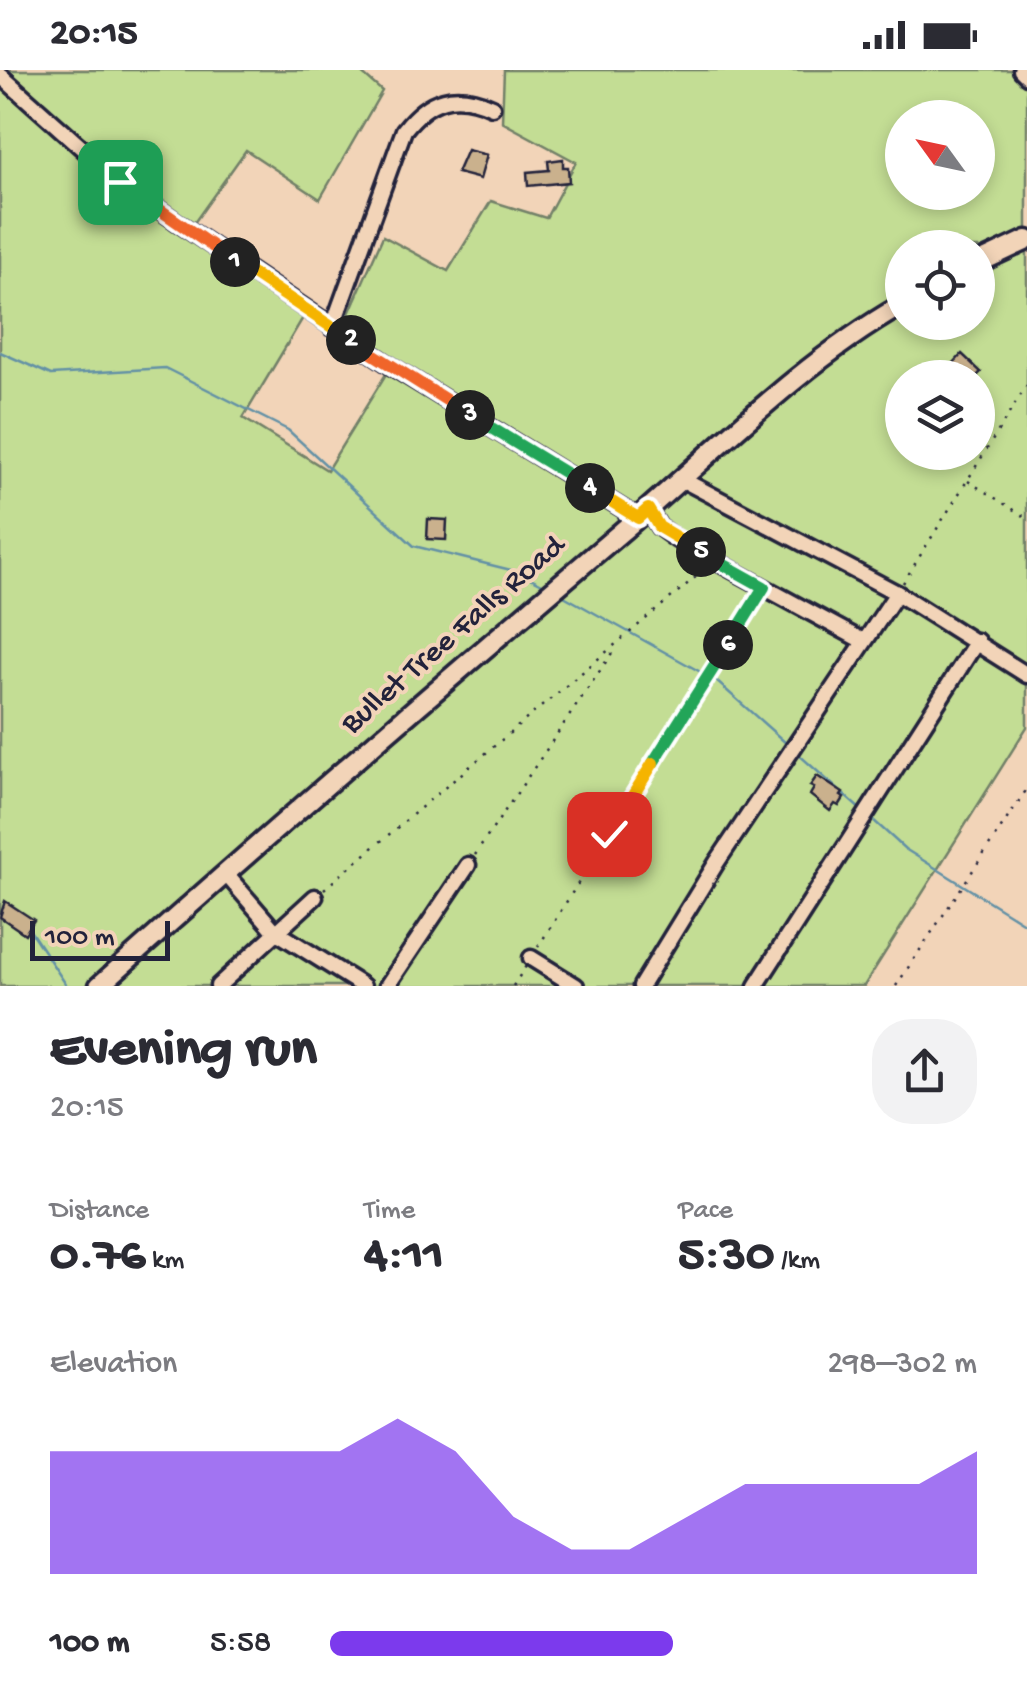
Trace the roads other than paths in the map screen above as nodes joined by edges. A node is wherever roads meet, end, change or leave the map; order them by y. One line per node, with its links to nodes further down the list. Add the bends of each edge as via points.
1 (1022, 70): 3 (street)
2 (0, 75): 8 (street, via 120,182)
3 (1027, 76)
4 (492, 107): 8 (street, via 460,96 444,100 415,115 404,130)
5 (1027, 240): 6 (main road)
6 (995, 255)
7 (885, 315): 9 (main road, Bullet Tree Falls Road, via 782,390)
8 (332, 328): 10 (street)
9 (682, 479): 10 (main road, Bullet Tree Falls Road); 11 (street)
10 (643, 513): 12 (street); 16 (main road, Bullet Tree Falls Road)
11 (897, 593): 12 (street); 13 (street)
12 (863, 641): 25 (street)
13 (978, 641): 14 (street); 26 (street)
14 (1027, 675)
15 (468, 865): 23 (street)
16 (225, 873): 18 (street); 20 (main road, Bullet Tree Falls Road)
17 (315, 897): 18 (street)
18 (275, 931): 21 (street); 22 (street)
19 (531, 958): 24 (street)
20 (99, 986)
21 (218, 986)
22 (363, 986)
23 (387, 986)
24 (576, 986)
25 (641, 986)
26 (756, 986)

